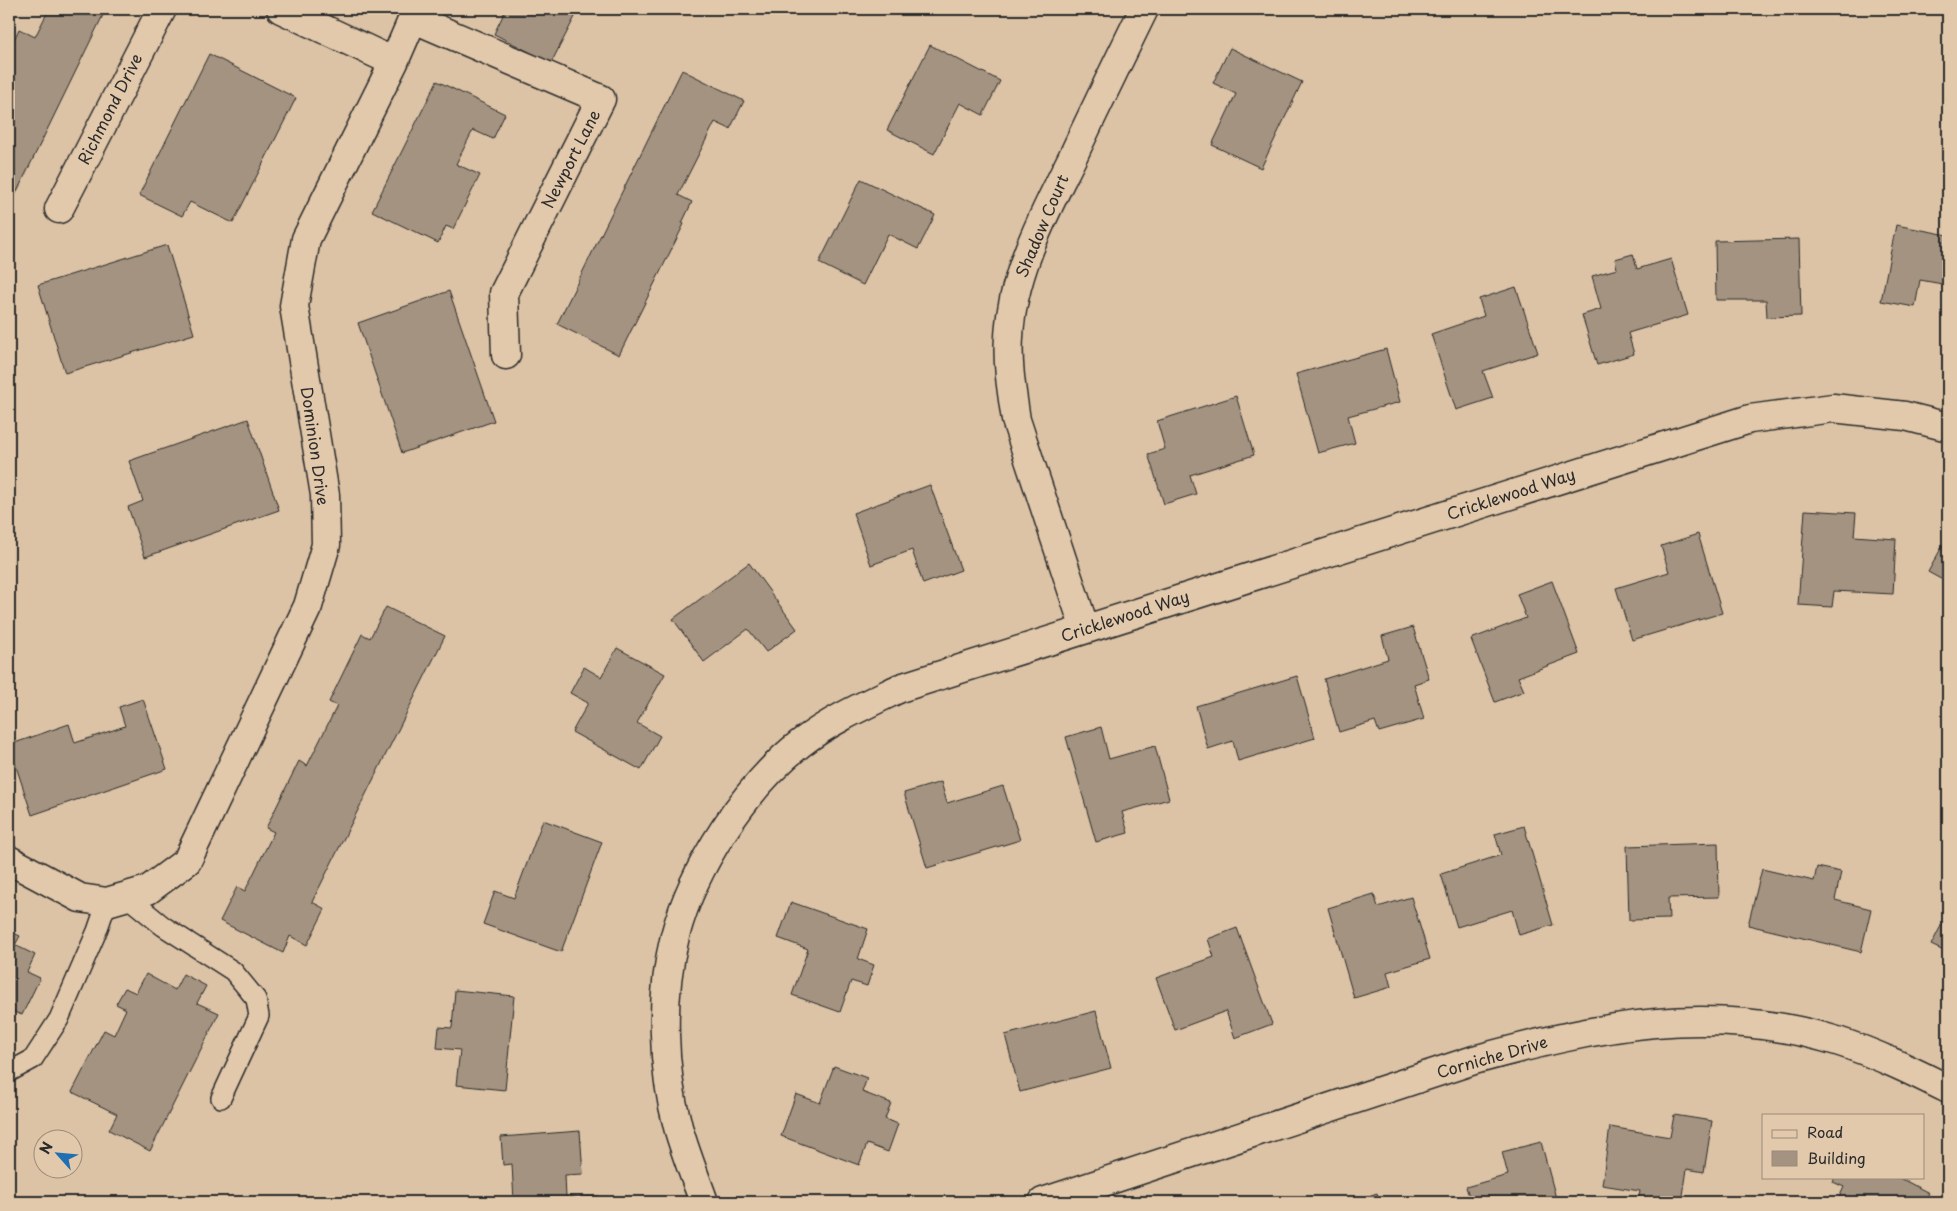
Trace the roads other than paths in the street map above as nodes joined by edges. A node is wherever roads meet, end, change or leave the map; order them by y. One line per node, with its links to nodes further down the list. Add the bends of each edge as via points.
1 (162, 9): 6 (street, Richmond Drive)
2 (281, 9): 5 (street)
3 (1144, 9): 9 (street, Shadow Court, via 1032,241 1014,296 1008,337 1016,420)
4 (415, 13): 5 (street, Dominion Drive); 7 (street, Newport Lane, via 601,99 504,293)
5 (394, 62): 11 (street, Dominion Drive, via 306,239 294,306 325,495 326,545 308,606 187,861 148,890)
6 (59, 209)
7 (506, 354)
8 (1948, 427): 9 (street, Cricklewood Way, via 1906,416 1833,408 1750,419)
9 (1085, 629): 15 (street, Cricklewood Way, via 900,688 846,715 801,743 768,774 740,806 716,842 694,885 675,935 666,988 667,1054 678,1127)
10 (9, 860): 11 (street, Dominion Drive, via 80,898)
11 (116, 899): 12 (lane, via 97,931 59,1019 33,1059); 14 (lane, via 233,971 256,999 259,1016)
12 (9, 1072)
13 (1948, 1089): 16 (street, Corniche Drive, via 1876,1054 1781,1028 1726,1020 1635,1024 1546,1040 1474,1060)
14 (221, 1098)
15 (704, 1202)
16 (1043, 1202)

